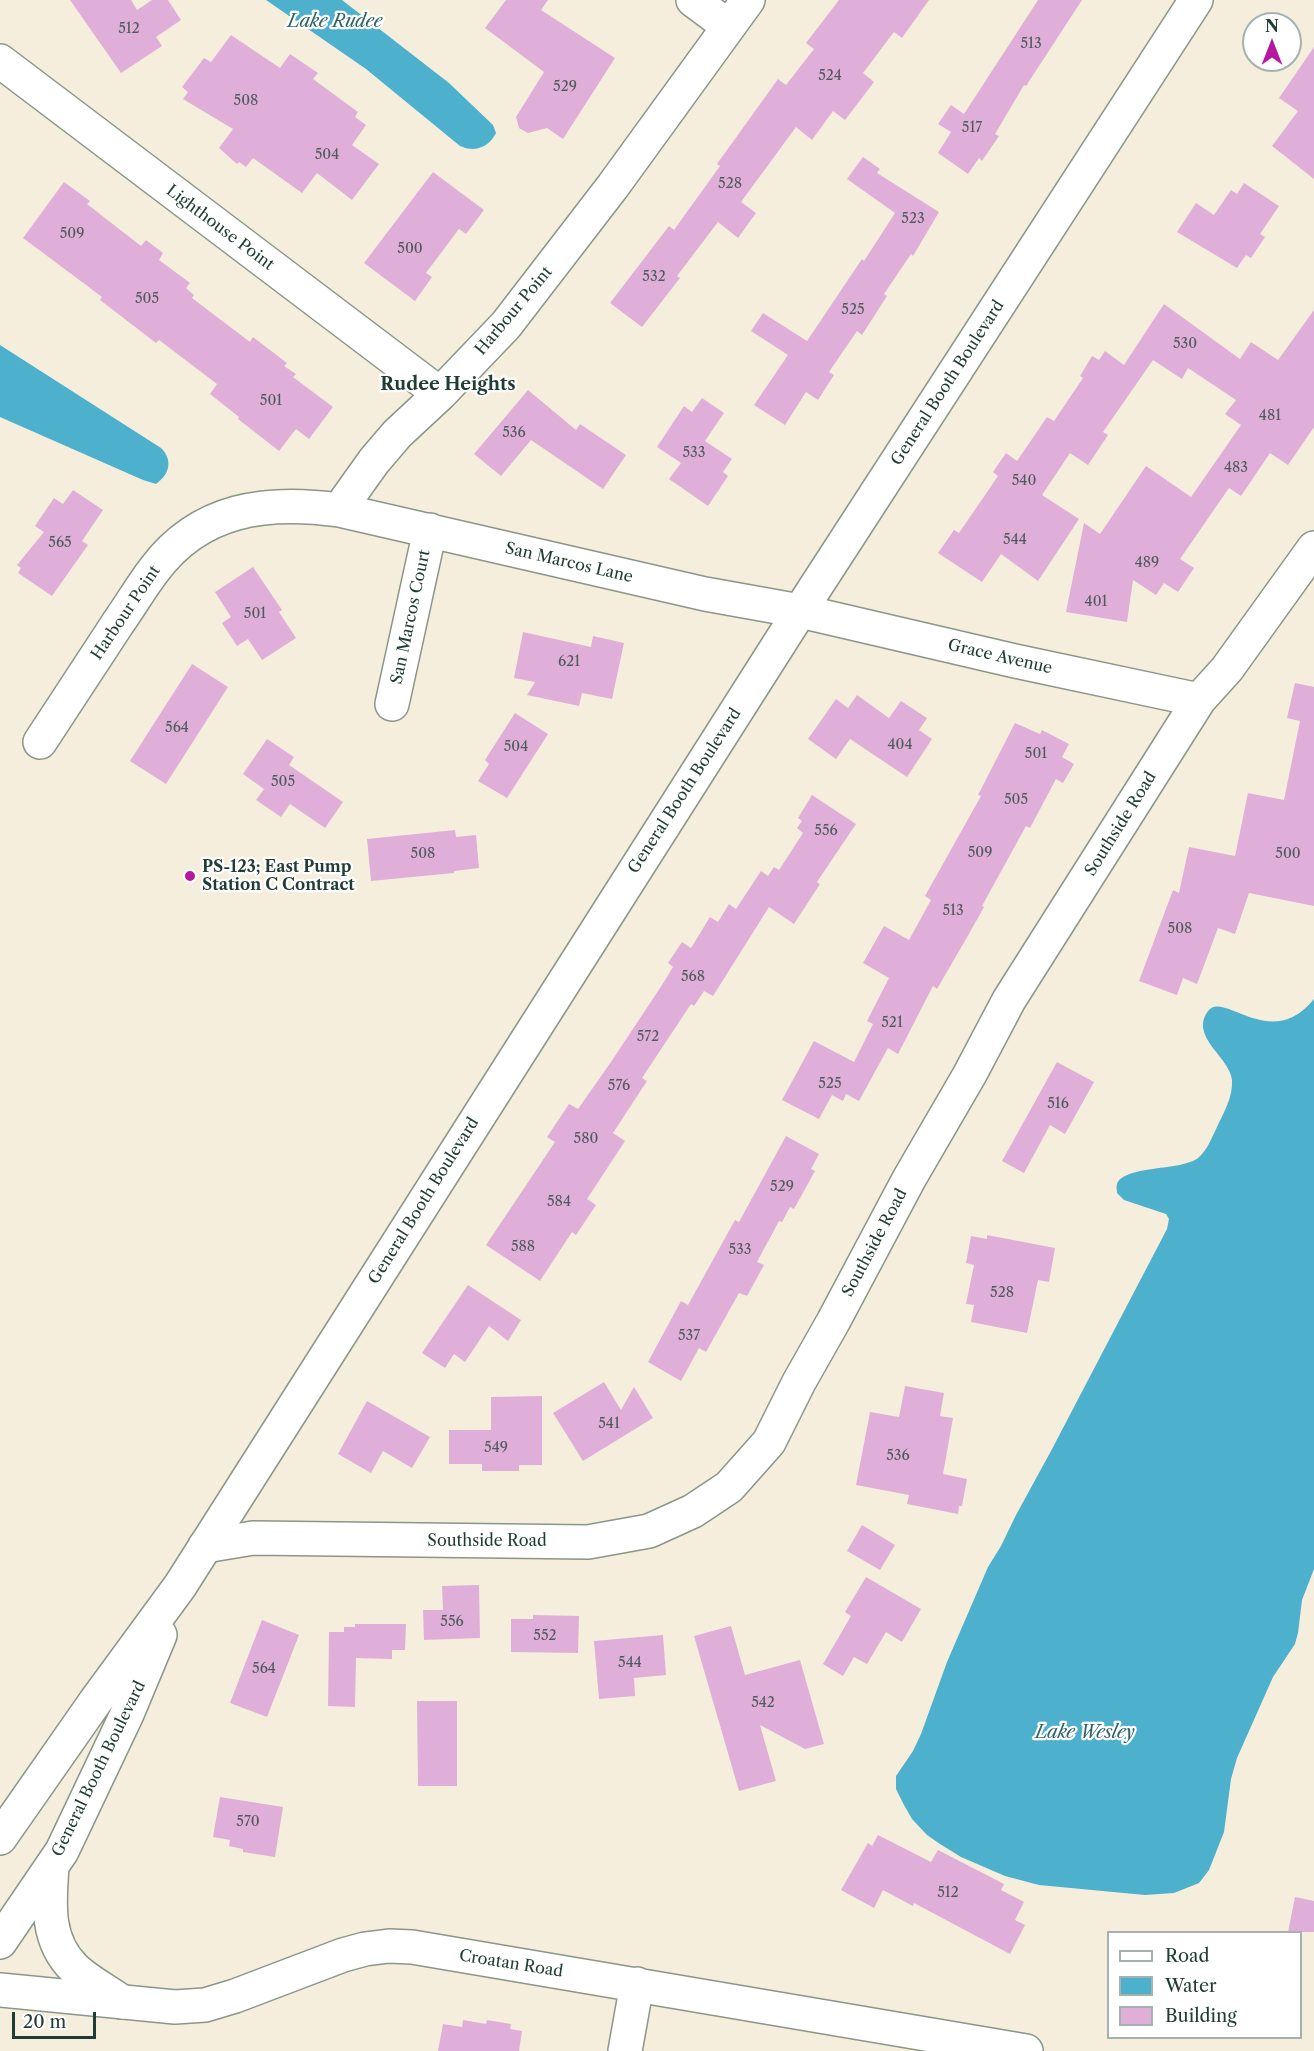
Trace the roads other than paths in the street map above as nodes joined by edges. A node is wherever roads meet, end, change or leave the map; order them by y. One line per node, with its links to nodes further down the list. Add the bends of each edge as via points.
1 (693, 0): 4 (main road)
2 (748, 0): 4 (main road, Harbour Point)
3 (1197, 0): 10 (main road, General Booth Boulevard)
4 (728, 26): 6 (main road, Harbour Point, via 506,325)
5 (0, 61): 6 (main road, Lighthouse Point)
6 (440, 394): 7 (main road, Harbour Point, via 397,434)
7 (339, 510): 8 (main road, San Marcos Lane); 13 (main road, Harbour Point, via 282,505 245,510 212,521 183,539 154,570)
8 (430, 530): 10 (main road, San Marcos Lane, via 705,594); 12 (main road, San Marcos Court)
9 (1314, 548): 11 (main road, Southside Road, via 1227,669)
10 (800, 611): 11 (main road, Grace Avenue); 14 (main road, General Booth Boulevard)
11 (1199, 700): 14 (main road, Southside Road, via 1009,1000 769,1442 729,1487 693,1511 649,1530 588,1542 253,1538)
12 (392, 704)
13 (40, 742)
14 (205, 1546): 15 (main road, General Booth Boulevard)
15 (180, 1586): 16 (main road, General Booth Boulevard); 17 (main road, General Booth Boulevard, via 127,1714)
16 (0, 1838)
17 (53, 1865): 18 (main road, General Booth Boulevard); 21 (main road, via 49,1911 55,1941 77,1971)
18 (0, 1942)
19 (637, 1984): 21 (main road, Croatan Road, via 389,1946 342,1955 205,2005 175,2007); 22 (main road); 23 (main road, Croatan Road)
20 (0, 1990): 21 (main road, Croatan Road)
21 (122, 2002)
22 (625, 2051)
23 (1026, 2051)

